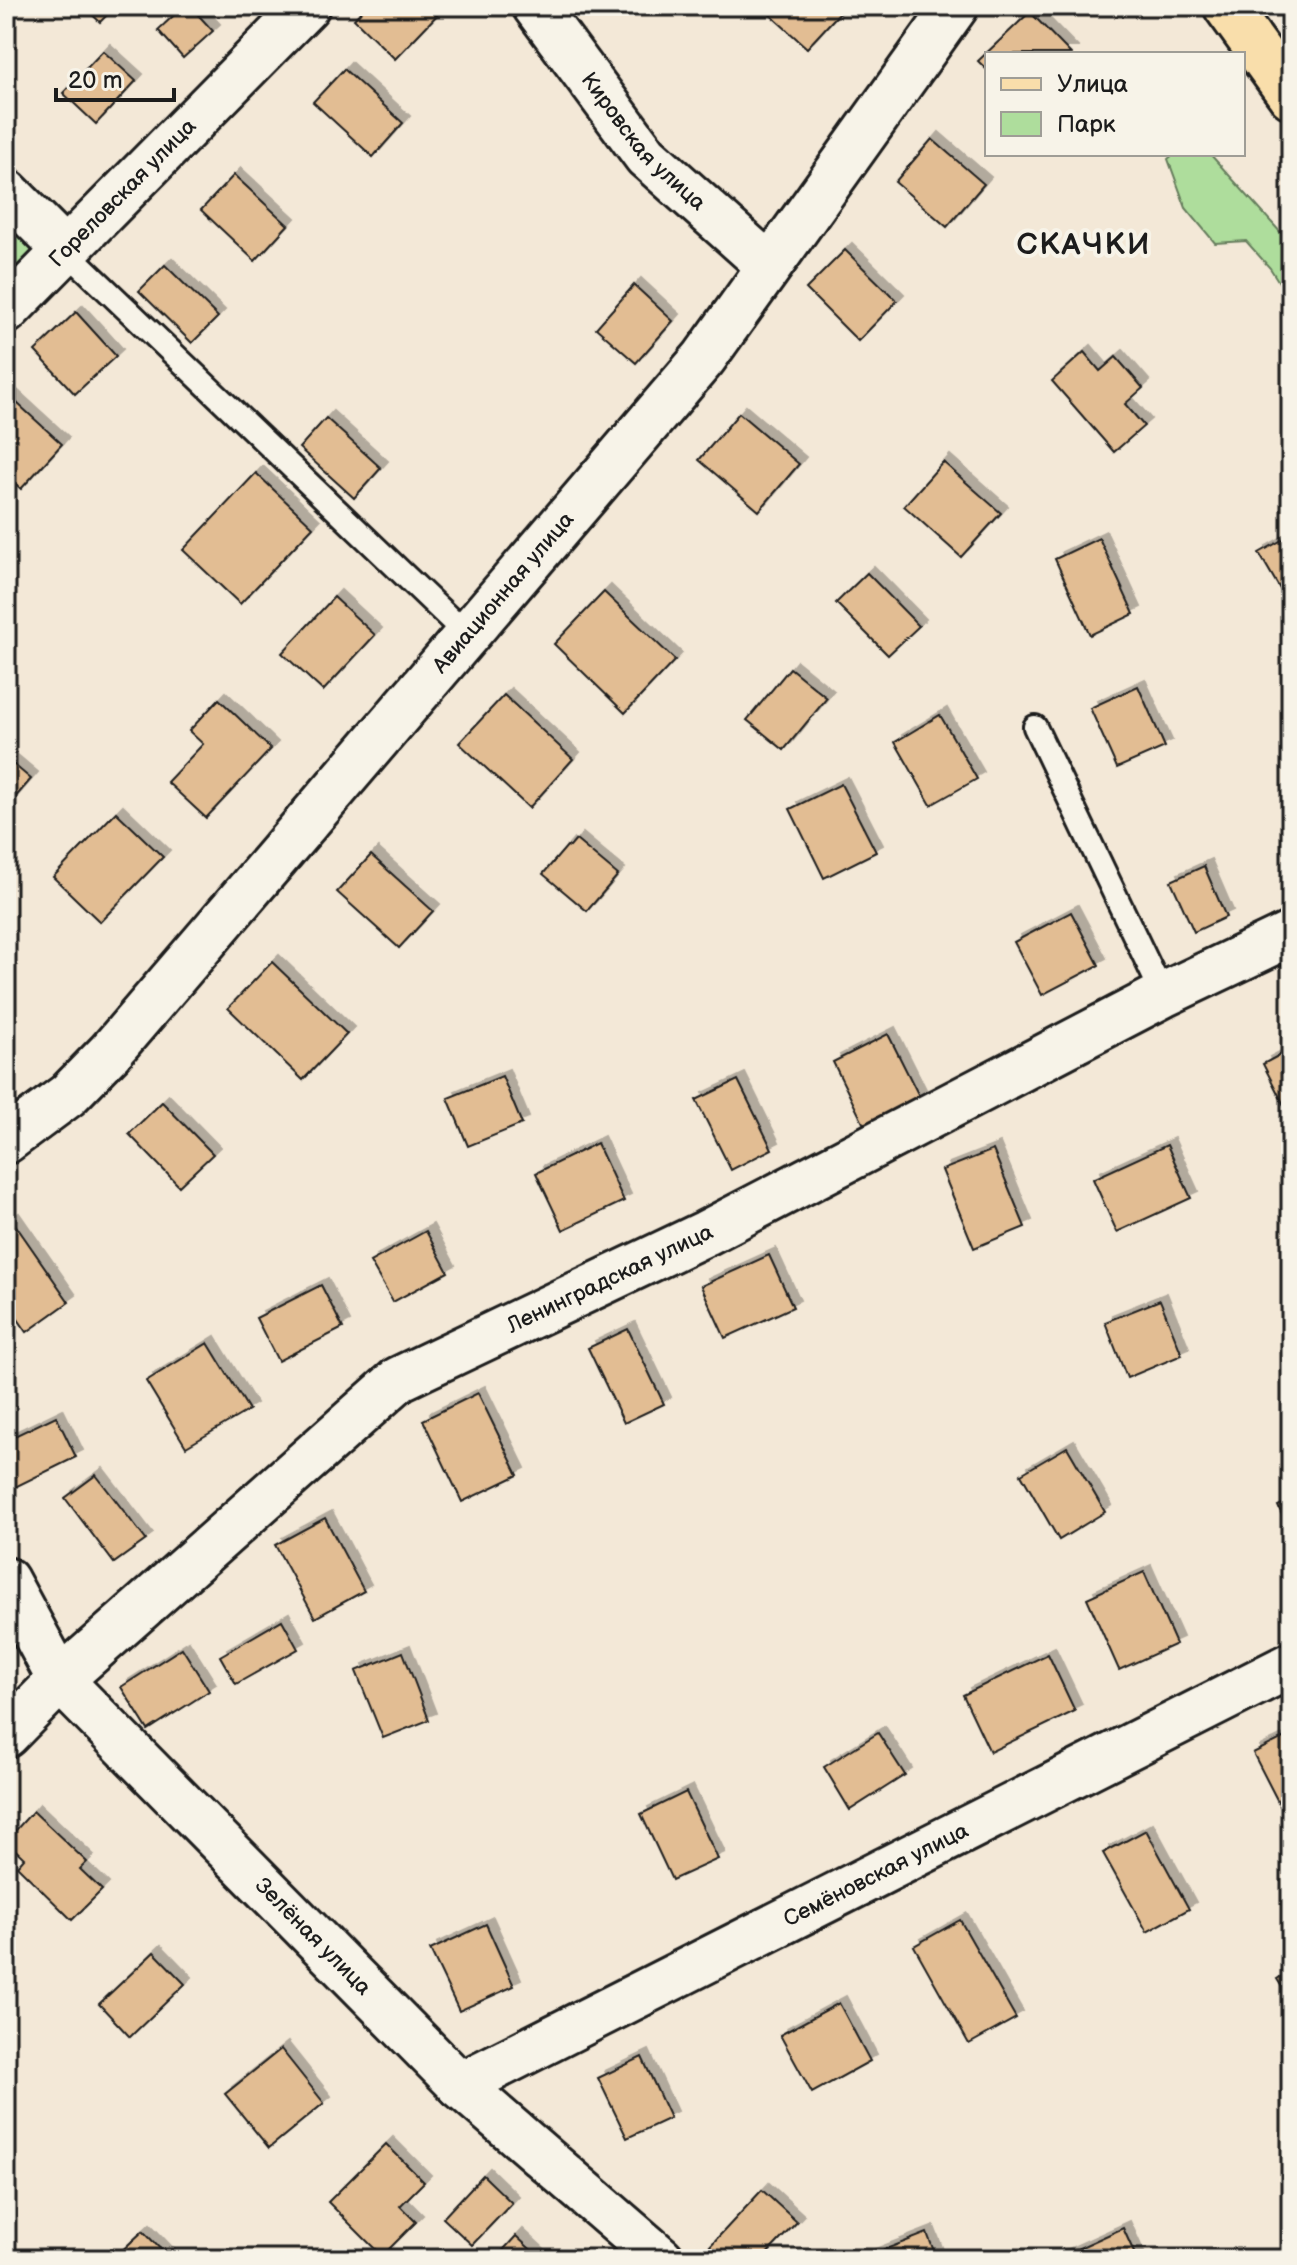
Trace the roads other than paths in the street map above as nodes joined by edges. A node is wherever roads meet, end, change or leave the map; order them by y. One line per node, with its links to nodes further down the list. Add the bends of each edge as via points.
1 (307, 6): 7 (street, Гореловская улица)
2 (535, 6): 8 (street, Кировская улица, via 646,156)
3 (956, 6): 8 (street, Авиационная улица)
4 (1226, 6): 5 (main road)
5 (1291, 96)
6 (6, 191): 7 (street)
7 (66, 251): 9 (street, Гореловская улица); 10 (lane)
8 (768, 265): 10 (street, Авиационная улица, via 704,358)
9 (6, 311)
10 (469, 637): 14 (street, Авиационная улица, via 110,1052 68,1095)
11 (1035, 727): 13 (lane)
12 (1291, 934): 13 (street, Ленинградская улица)
13 (1163, 995): 17 (street, Ленинградская улица, via 706,1233 399,1379)
14 (6, 1141)
15 (6, 1580): 17 (street, Зелёная улица)
16 (1291, 1665): 19 (street, Семёновская улица)
17 (60, 1680): 18 (street, Ленинградская улица); 19 (street, Зелёная улица)
18 (6, 1735)
19 (460, 2085): 20 (street, Зелёная улица)
20 (661, 2259)

